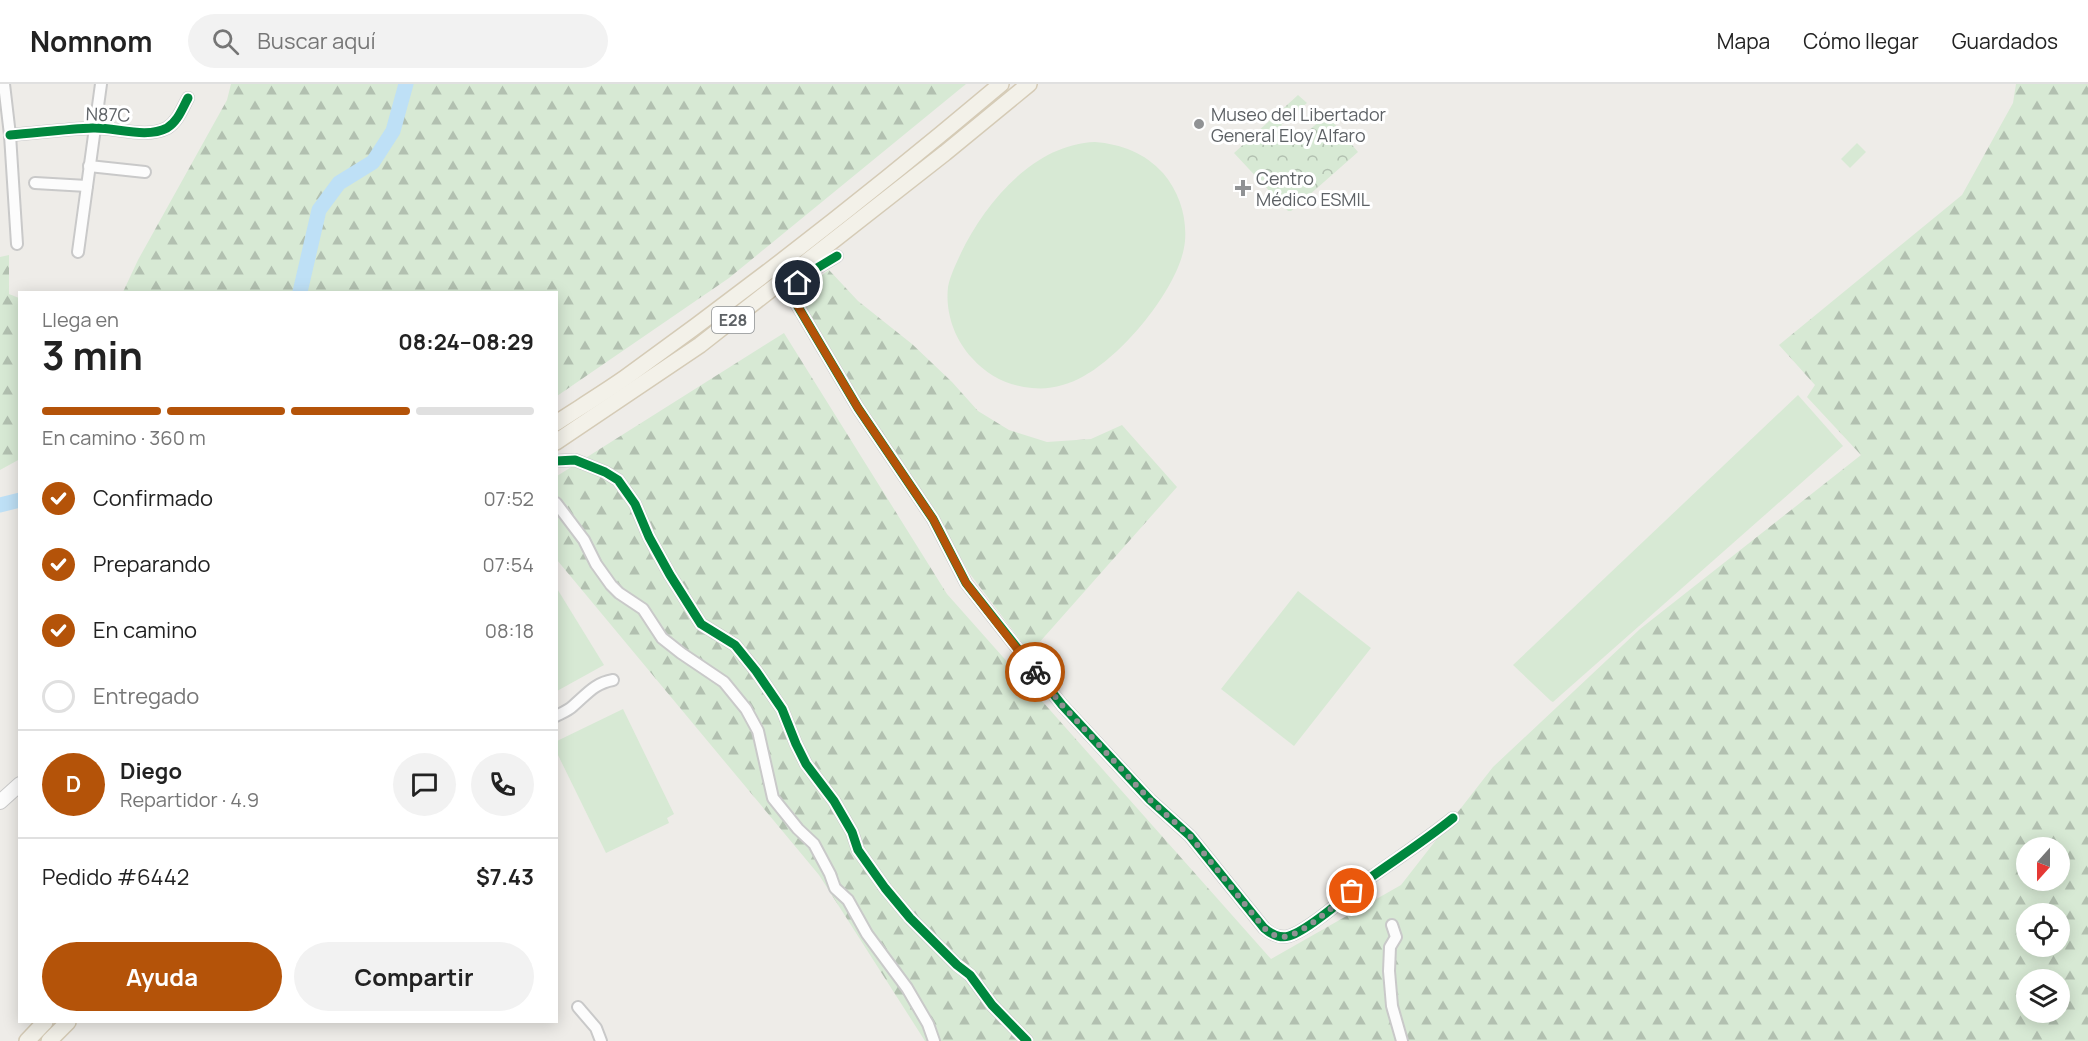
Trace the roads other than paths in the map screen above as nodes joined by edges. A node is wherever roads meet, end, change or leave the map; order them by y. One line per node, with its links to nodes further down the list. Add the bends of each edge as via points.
1 (3, 84): 7 (street)
2 (101, 84): 6 (street)
3 (1001, 84): 15 (main road, E28, via 803,246 622,380)
4 (1029, 84): 16 (main road, E28, via 700,345)
5 (188, 98): 6 (street, N87C, via 178,118 158,131)
6 (95, 128): 7 (street, N87C); 8 (street)
7 (10, 135): 12 (street)
8 (89, 166): 9 (street); 11 (street)
9 (145, 172)
10 (35, 183): 11 (street)
11 (87, 186): 13 (street)
12 (16, 244)
13 (78, 252)
14 (837, 256): 23 (street, via 792,290 797,305 858,408 933,519 966,583 1062,705 1150,800 1190,836 1264,928 1279,937 1307,926)
15 (558, 422)
16 (558, 441)
17 (558, 461): 32 (street, via 575,460 618,480 701,624 735,645 782,709 806,764 834,801 858,850 885,888 910,918 970,975)
18 (558, 506): 31 (street, via 611,585 643,609 662,638 724,682 746,709 758,731 773,798 814,844 835,888 848,900 867,934 899,975)
19 (613, 680): 20 (street, via 602,682)
20 (558, 715)
21 (18, 786): 22 (main road)
22 (0, 802)
23 (1453, 818)
24 (1392, 924): 33 (street, via 1396,937 1390,947 1389,971 1392,1006)
25 (578, 1007): 30 (street, via 596,1028)
26 (44, 1023): 28 (main road)
27 (67, 1023): 29 (main road)
28 (27, 1041)
29 (49, 1041)
30 (601, 1041)
31 (934, 1041)
32 (1027, 1041)
33 (1402, 1041)

